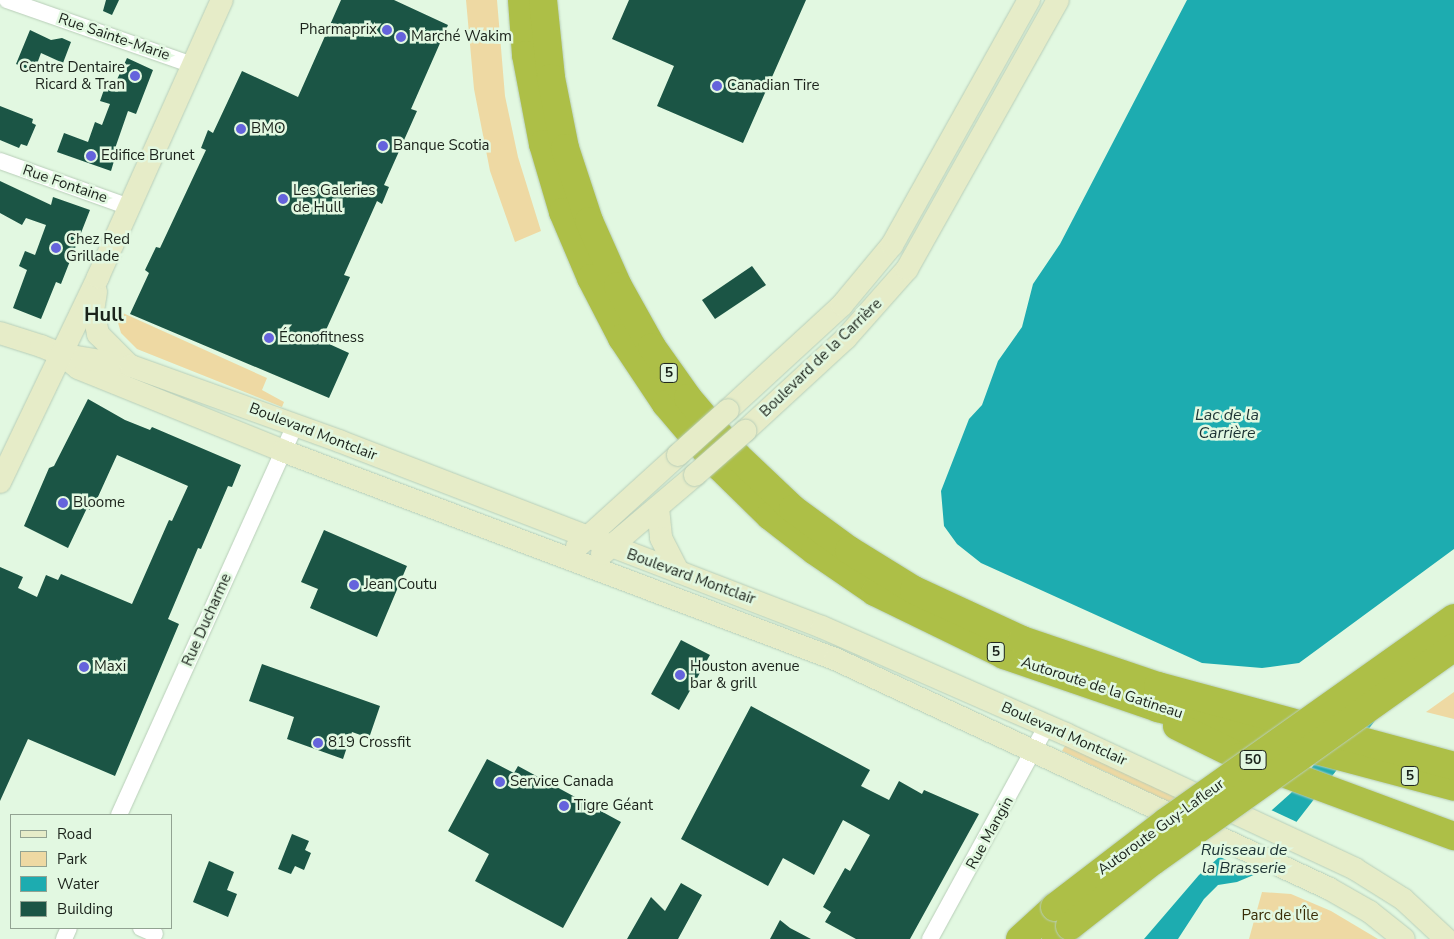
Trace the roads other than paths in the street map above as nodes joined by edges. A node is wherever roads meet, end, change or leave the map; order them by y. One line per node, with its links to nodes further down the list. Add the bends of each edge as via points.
1 (7, 0): 7 (street, Rue Sainte-Marie)
2 (222, 0): 7 (main road)
3 (522, 0): 24 (highway, Autoroute de la Gatineau / 5, via 526,55 540,130 554,185 576,244 622,338 656,391 691,435 770,516 815,552 875,592 987,648)
4 (543, 0): 26 (highway, Autoroute de la Gatineau / 5, via 550,69 562,131 579,193 602,252 631,311 669,373 751,470 834,540 898,581 960,614 1092,666)
5 (1029, 0): 18 (main road, Boulevard de la Carrière, bridge, via 887,251 842,305)
6 (1058, 0): 17 (main road, Boulevard de la Carrière, bridge, via 907,269 846,338)
7 (193, 65): 9 (main road)
8 (0, 161): 9 (street, Rue Fontaine)
9 (129, 207): 10 (main road)
10 (98, 277): 12 (main road); 13 (main road, via 93,310 98,334)
11 (0, 333): 12 (main road, Boulevard Montclair)
12 (61, 354): 13 (main road, Boulevard Montclair); 15 (main road, Boulevard Montclair, via 78,368); 16 (main road)
13 (131, 366): 14 (main road, Boulevard Montclair)
14 (295, 425): 15 (street, Rue Ducharme); 18 (main road, Boulevard Montclair)
15 (283, 451): 20 (main road, Boulevard Montclair); 33 (street, Rue Ducharme)
16 (0, 482)
17 (658, 508): 19 (main road, Boulevard de la Carrière); 21 (main road, via 661,538)
18 (586, 538): 19 (main road, Boulevard Montclair); 20 (main road, Boulevard de la Carrière)
19 (611, 548): 20 (main road, Boulevard de la Carrière); 21 (main road, Boulevard Montclair)
20 (577, 561): 29 (main road, Boulevard Montclair, via 835,659)
21 (678, 572): 25 (main road, Boulevard Montclair, via 822,626)
22 (1454, 618): 35 (highway, Autoroute Guy-Lafleur / 50, bridge, via 1166,822)
23 (1454, 647): 35 (highway, Autoroute Guy-Lafleur / 50, bridge)
24 (1108, 693): 26 (highway, Autoroute de la Gatineau / 5); 34 (highway, via 1270,768)
25 (1047, 725): 29 (street, Rue Mangin); 39 (main road, Boulevard Montclair, via 1380,884 1421,913)
26 (1301, 736): 27 (highway, Autoroute de la Gatineau / 5); 30 (highway, Autoroute de la Gatineau / 5)
27 (1353, 739): 28 (highway); 30 (highway, Autoroute de la Gatineau / 5)
28 (1454, 749)
29 (1034, 750): 36 (street, Rue Mangin); 38 (main road, Boulevard Montclair, via 1286,869 1370,912)
30 (1374, 755): 31 (highway, Autoroute de la Gatineau / 5); 32 (highway, Autoroute de la Gatineau / 5)
31 (1454, 766)
32 (1454, 787)
33 (119, 814)
34 (1449, 835)
35 (1060, 924): 37 (highway, Autoroute Guy-Lafleur / 50)
36 (930, 939)
37 (1020, 939)
38 (1404, 939)
39 (1446, 939)

